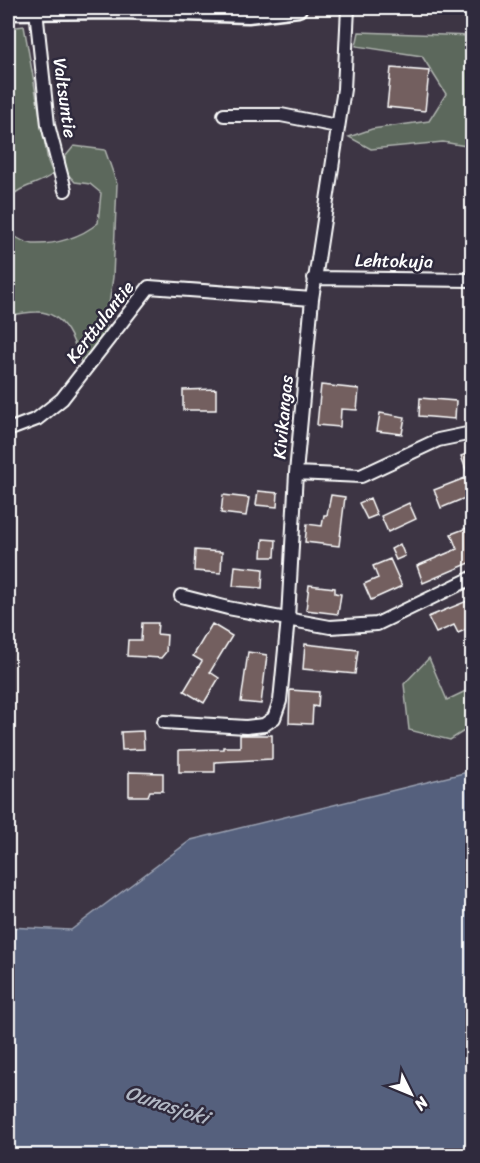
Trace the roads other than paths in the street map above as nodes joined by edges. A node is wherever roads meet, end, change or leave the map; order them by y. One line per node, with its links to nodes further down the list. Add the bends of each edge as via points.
1 (298, 8): 3 (main road, via 248,14)
2 (348, 8): 6 (street, Kivikangas)
3 (36, 10): 4 (main road); 7 (street, Valtsuntie, via 48,125)
4 (8, 11)
5 (224, 116): 6 (street, via 281,115)
6 (338, 126): 8 (street, Kivikangas)
7 (65, 190)
8 (314, 278): 9 (street, Lehtokuja); 10 (street, Kivikangas)
9 (472, 280)
10 (312, 299): 11 (street, Kerttulantie, via 149,287 62,399 37,419); 13 (street, Kivikangas)
11 (8, 430)
12 (472, 433): 13 (street, via 438,440 361,476)
13 (296, 473): 16 (street, Kivikangas)
14 (472, 578): 16 (street, via 377,624 330,627)
15 (181, 596): 16 (street)
16 (288, 618): 17 (street, Kivikangas, via 280,701 274,718 264,725 246,727)
17 (164, 722)

